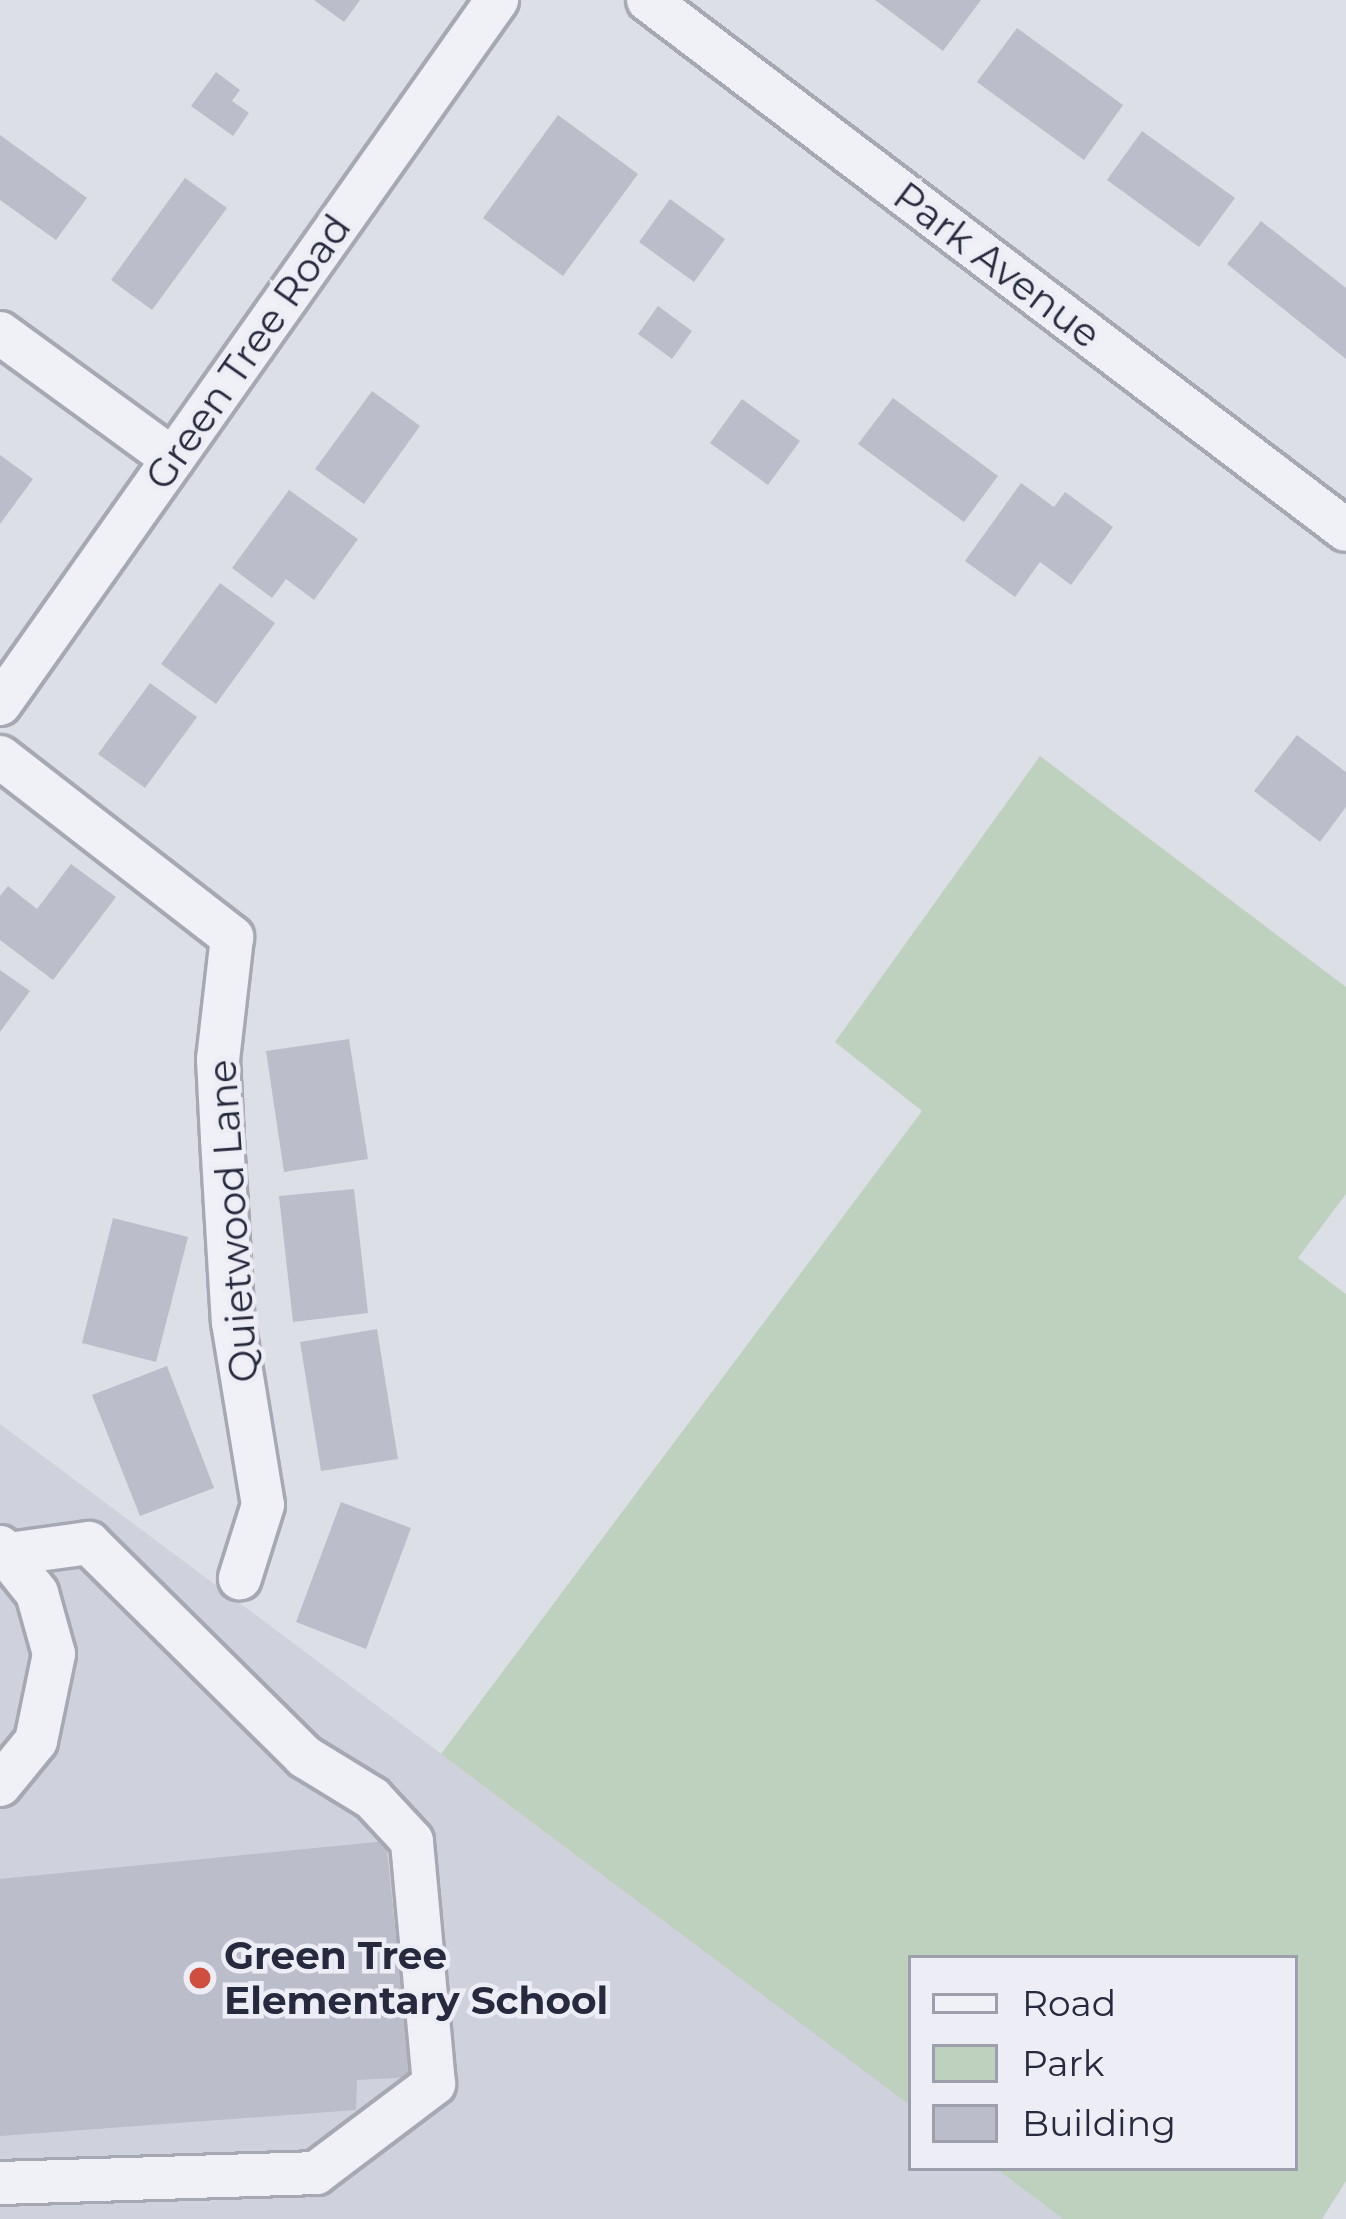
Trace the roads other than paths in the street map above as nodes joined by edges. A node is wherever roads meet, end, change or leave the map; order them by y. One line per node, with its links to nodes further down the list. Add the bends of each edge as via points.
1 (497, 0): 4 (street, Green Tree Road)
2 (648, 0): 5 (street, Park Avenue)
3 (0, 333): 4 (street)
4 (173, 459): 6 (street, Green Tree Road)
5 (1346, 530)
6 (0, 704)
7 (0, 757): 9 (street, Quietwood Lane, via 232,938 218,1059 223,1162 233,1322 263,1505)
8 (3, 1557): 10 (street, via 37,1593 54,1654 36,1741); 11 (street, via 89,1543 304,1757 373,1798 412,1841 434,2084 316,2173)
9 (240, 1578)
10 (0, 1785)
11 (0, 2183)

